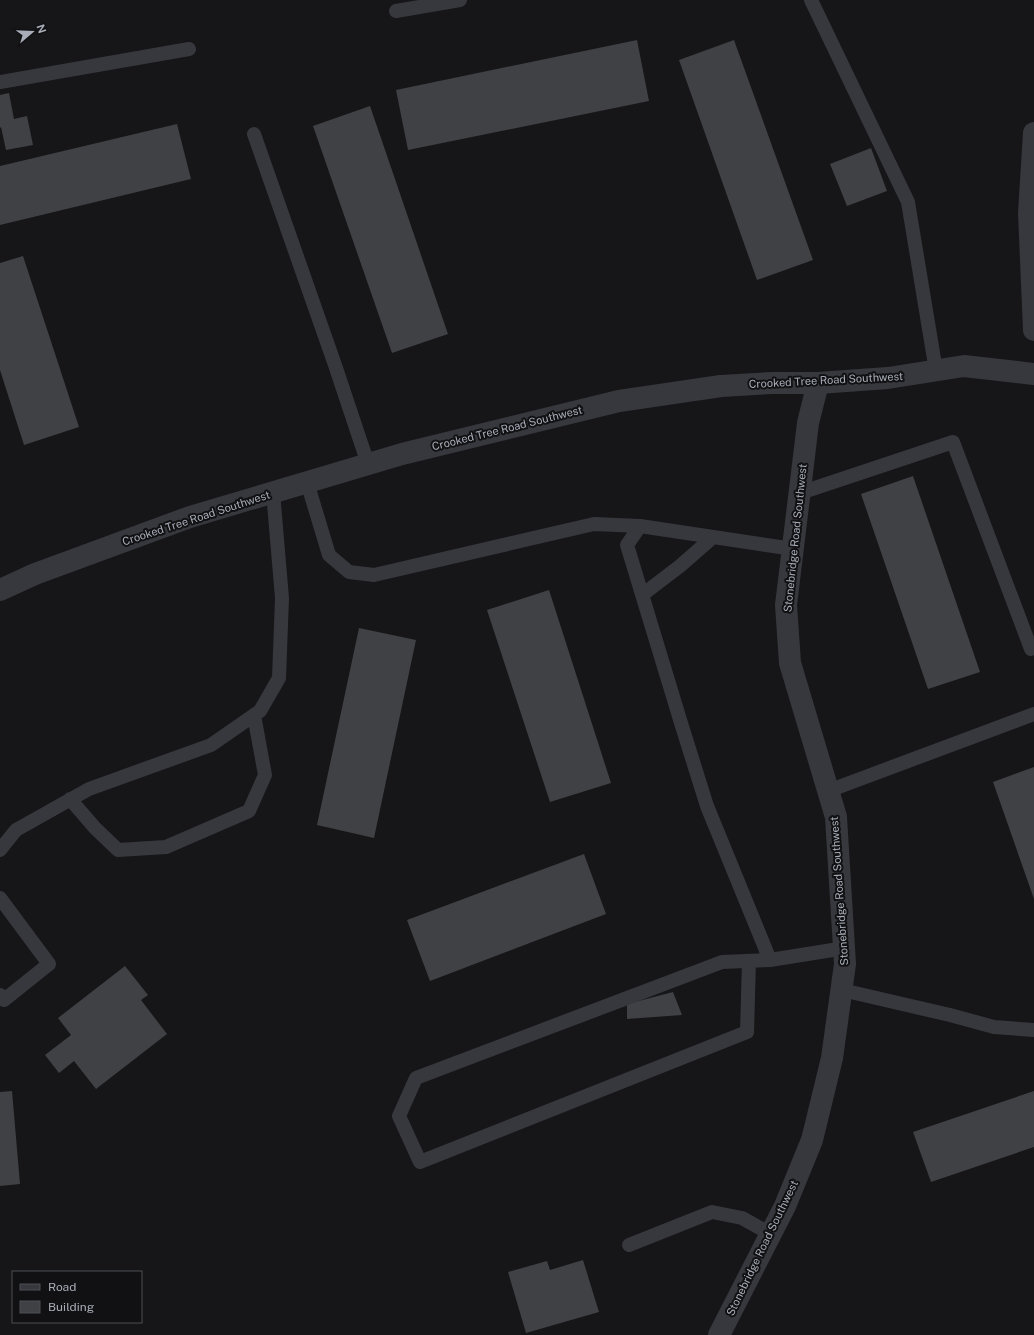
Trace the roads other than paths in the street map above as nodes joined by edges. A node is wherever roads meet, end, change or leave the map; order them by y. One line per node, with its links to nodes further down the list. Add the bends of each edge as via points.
1 (460, 0): 3 (lane)
2 (811, 0): 9 (lane, via 908,202)
3 (396, 11)
4 (188, 49): 5 (lane)
5 (0, 82)
6 (1034, 133): 8 (street, via 1029,213)
7 (254, 134): 12 (lane)
8 (1034, 330)
9 (936, 371): 10 (street, Crooked Tree Road Southwest, via 964,366); 11 (street, Crooked Tree Road Southwest, via 888,378)
10 (1034, 374)
11 (818, 383): 12 (street, Crooked Tree Road Southwest, via 721,386 619,401); 15 (street, Stonebridge Road Southwest, via 808,423)
12 (368, 464): 13 (street, Crooked Tree Road Southwest)
13 (307, 482): 14 (street, Crooked Tree Road Southwest); 16 (lane, via 329,555 348,572 374,575 594,524)
14 (273, 492): 19 (street, Crooked Tree Road Southwest, via 183,520); 23 (lane, via 282,598 279,678 260,711)
15 (800, 492): 18 (street, Stonebridge Road Southwest); 21 (lane, via 953,442)
16 (640, 526): 17 (lane); 20 (lane, via 626,545)
17 (712, 538): 18 (lane); 20 (lane)
18 (793, 549): 24 (street, Stonebridge Road Southwest, via 786,605 790,663)
19 (1, 587)
20 (642, 595): 29 (lane, via 707,806)
21 (1031, 649)
22 (1034, 714): 24 (lane)
23 (254, 715): 25 (lane, via 211,744 89,789); 25 (lane, via 265,775 248,811 166,847 118,850)
24 (828, 791): 28 (street, Stonebridge Road Southwest, via 836,817)
25 (70, 799): 26 (lane, via 16,830)
26 (0, 850)
27 (0, 898): 32 (lane, via 49,964 4,1000)
28 (844, 948): 29 (lane); 31 (street, Stonebridge Road Southwest)
29 (770, 960): 30 (lane)
30 (749, 961): 30 (lane, via 722,962 416,1078 398,1116 420,1162 747,1032)
31 (842, 990): 33 (lane, via 994,1027); 34 (street, Stonebridge Road Southwest, via 832,1058 812,1140)
32 (0, 995)
33 (1034, 1030)
34 (771, 1234): 35 (lane, via 742,1218 712,1212); 36 (street, Stonebridge Road Southwest)
35 (629, 1245)
36 (719, 1335)

